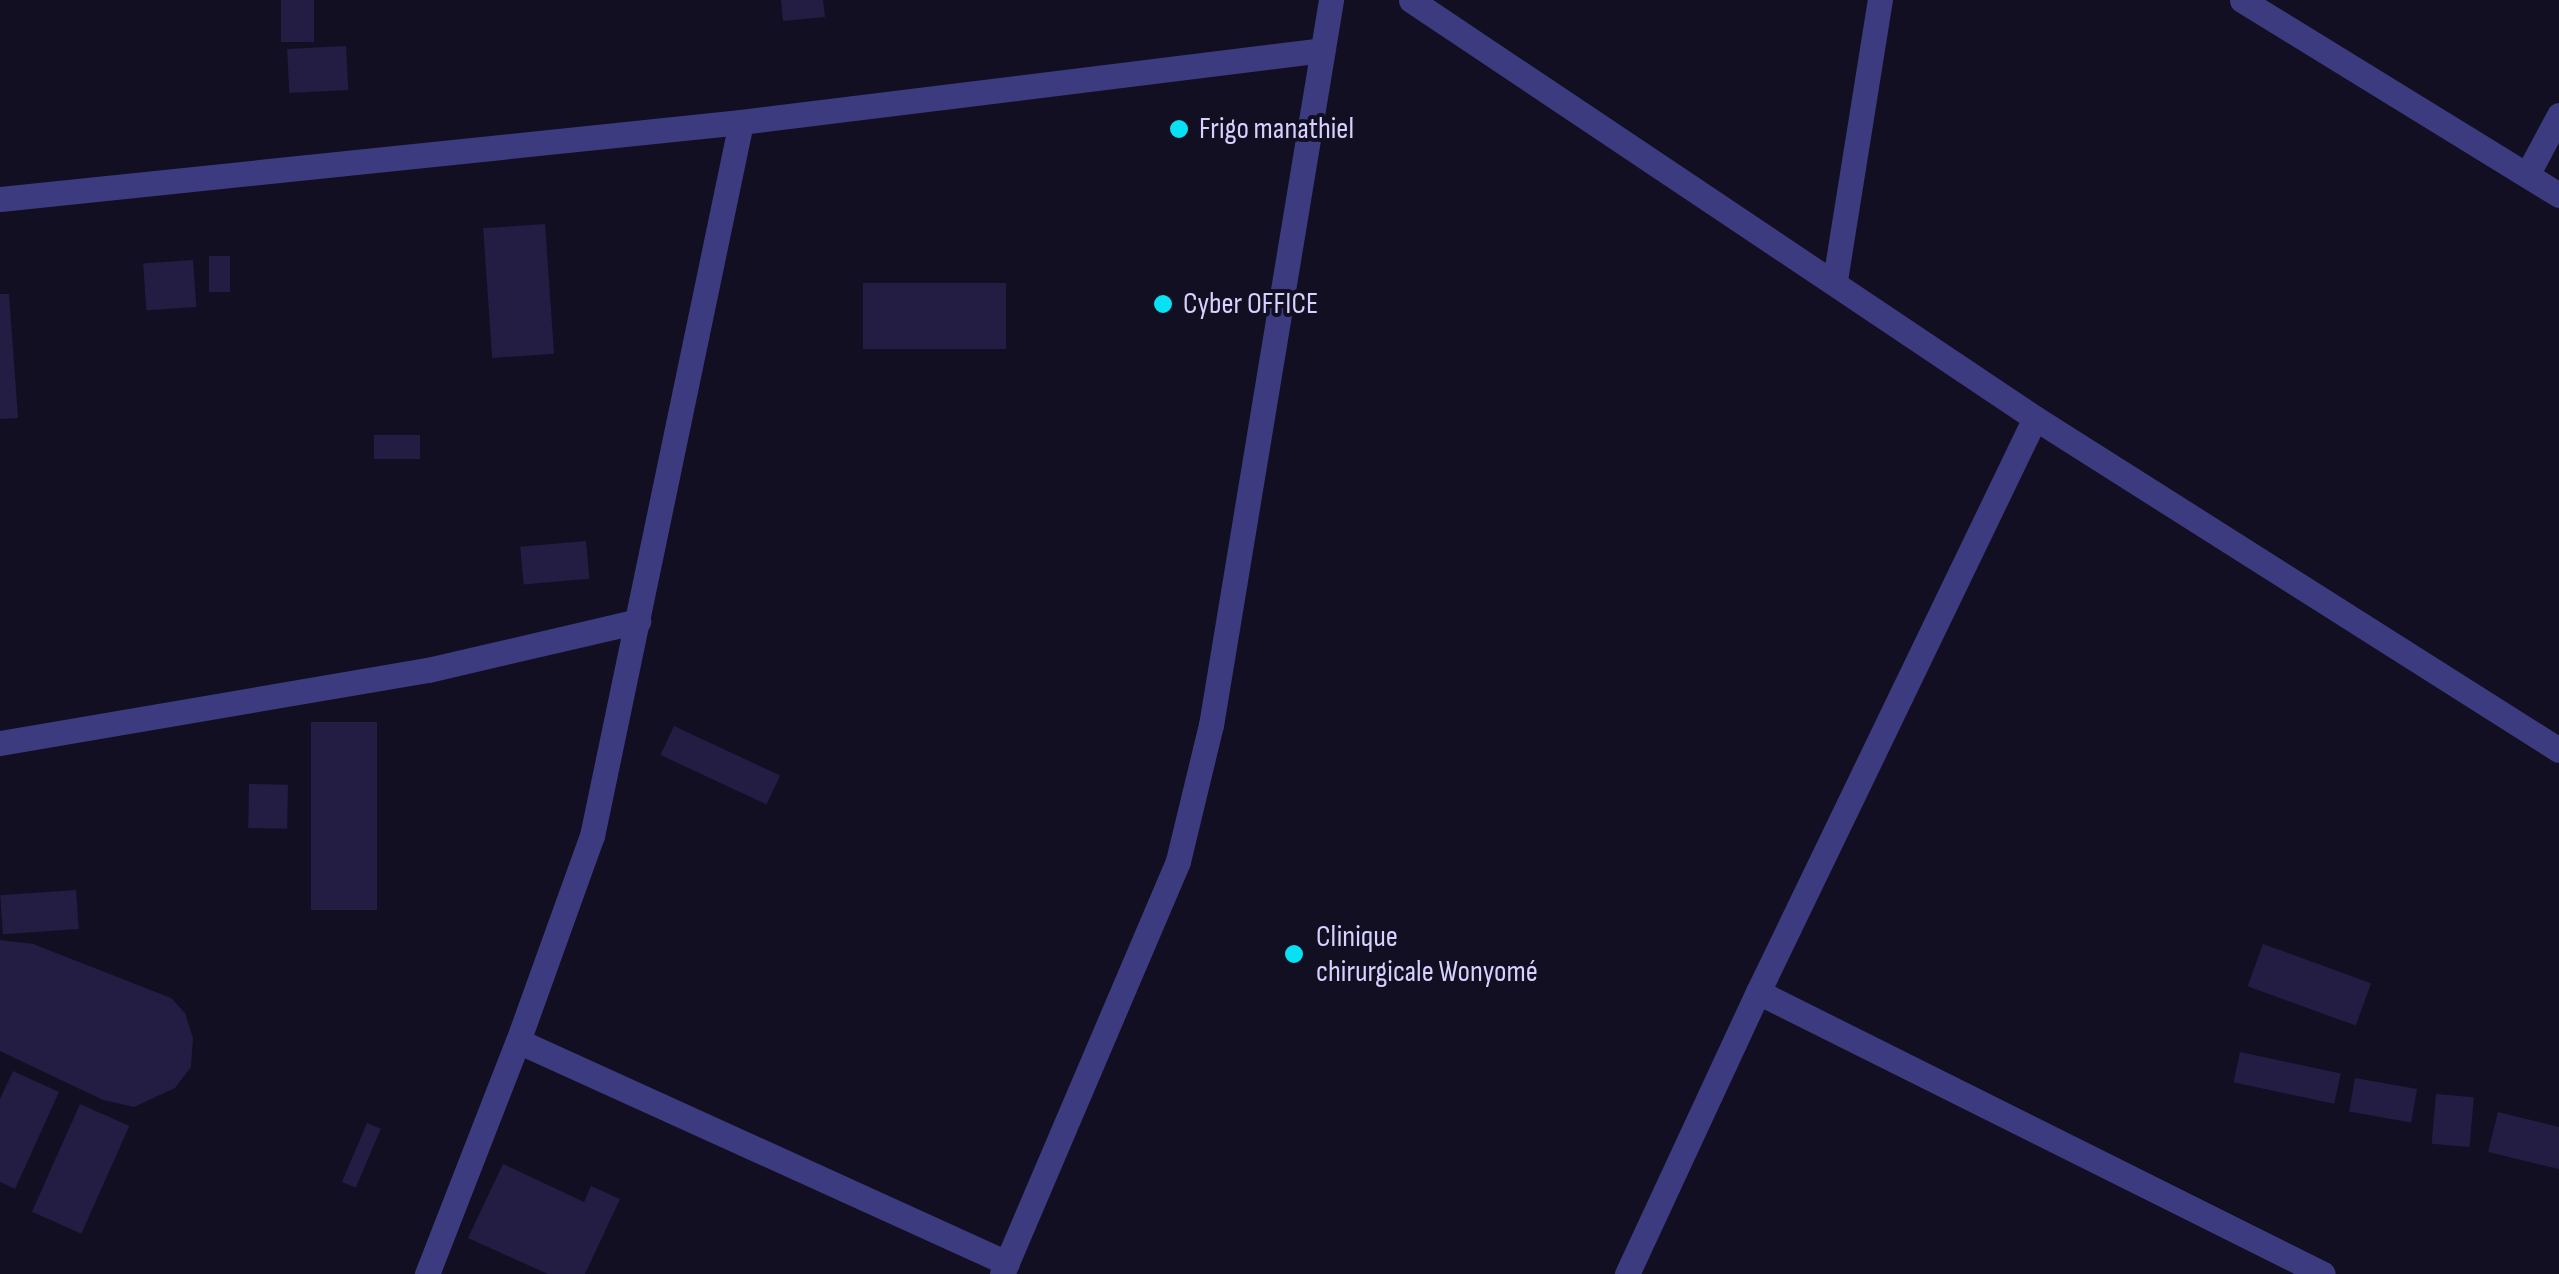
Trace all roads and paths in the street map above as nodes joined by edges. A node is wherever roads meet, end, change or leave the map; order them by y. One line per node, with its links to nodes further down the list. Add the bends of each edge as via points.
1 (1331, 0): 5 (street)
2 (1411, 0): 11 (street)
3 (1880, 0): 11 (street)
4 (2242, 0): 8 (street)
5 (1323, 50): 7 (street); 18 (street, via 1212,725 1178,861)
6 (2559, 114): 8 (street)
7 (741, 122): 10 (street); 13 (street)
8 (2527, 175): 9 (street)
9 (2559, 194)
10 (0, 199)
11 (1834, 280): 12 (street)
12 (2034, 418): 15 (street); 16 (street)
13 (638, 622): 14 (street, via 428,670); 17 (street, via 592,836)
14 (0, 742)
15 (2559, 750)
16 (1758, 992): 20 (street); 21 (street)
17 (518, 1041): 18 (street); 19 (street)
18 (1004, 1268)
19 (427, 1274)
20 (1627, 1274)
21 (2322, 1274)

